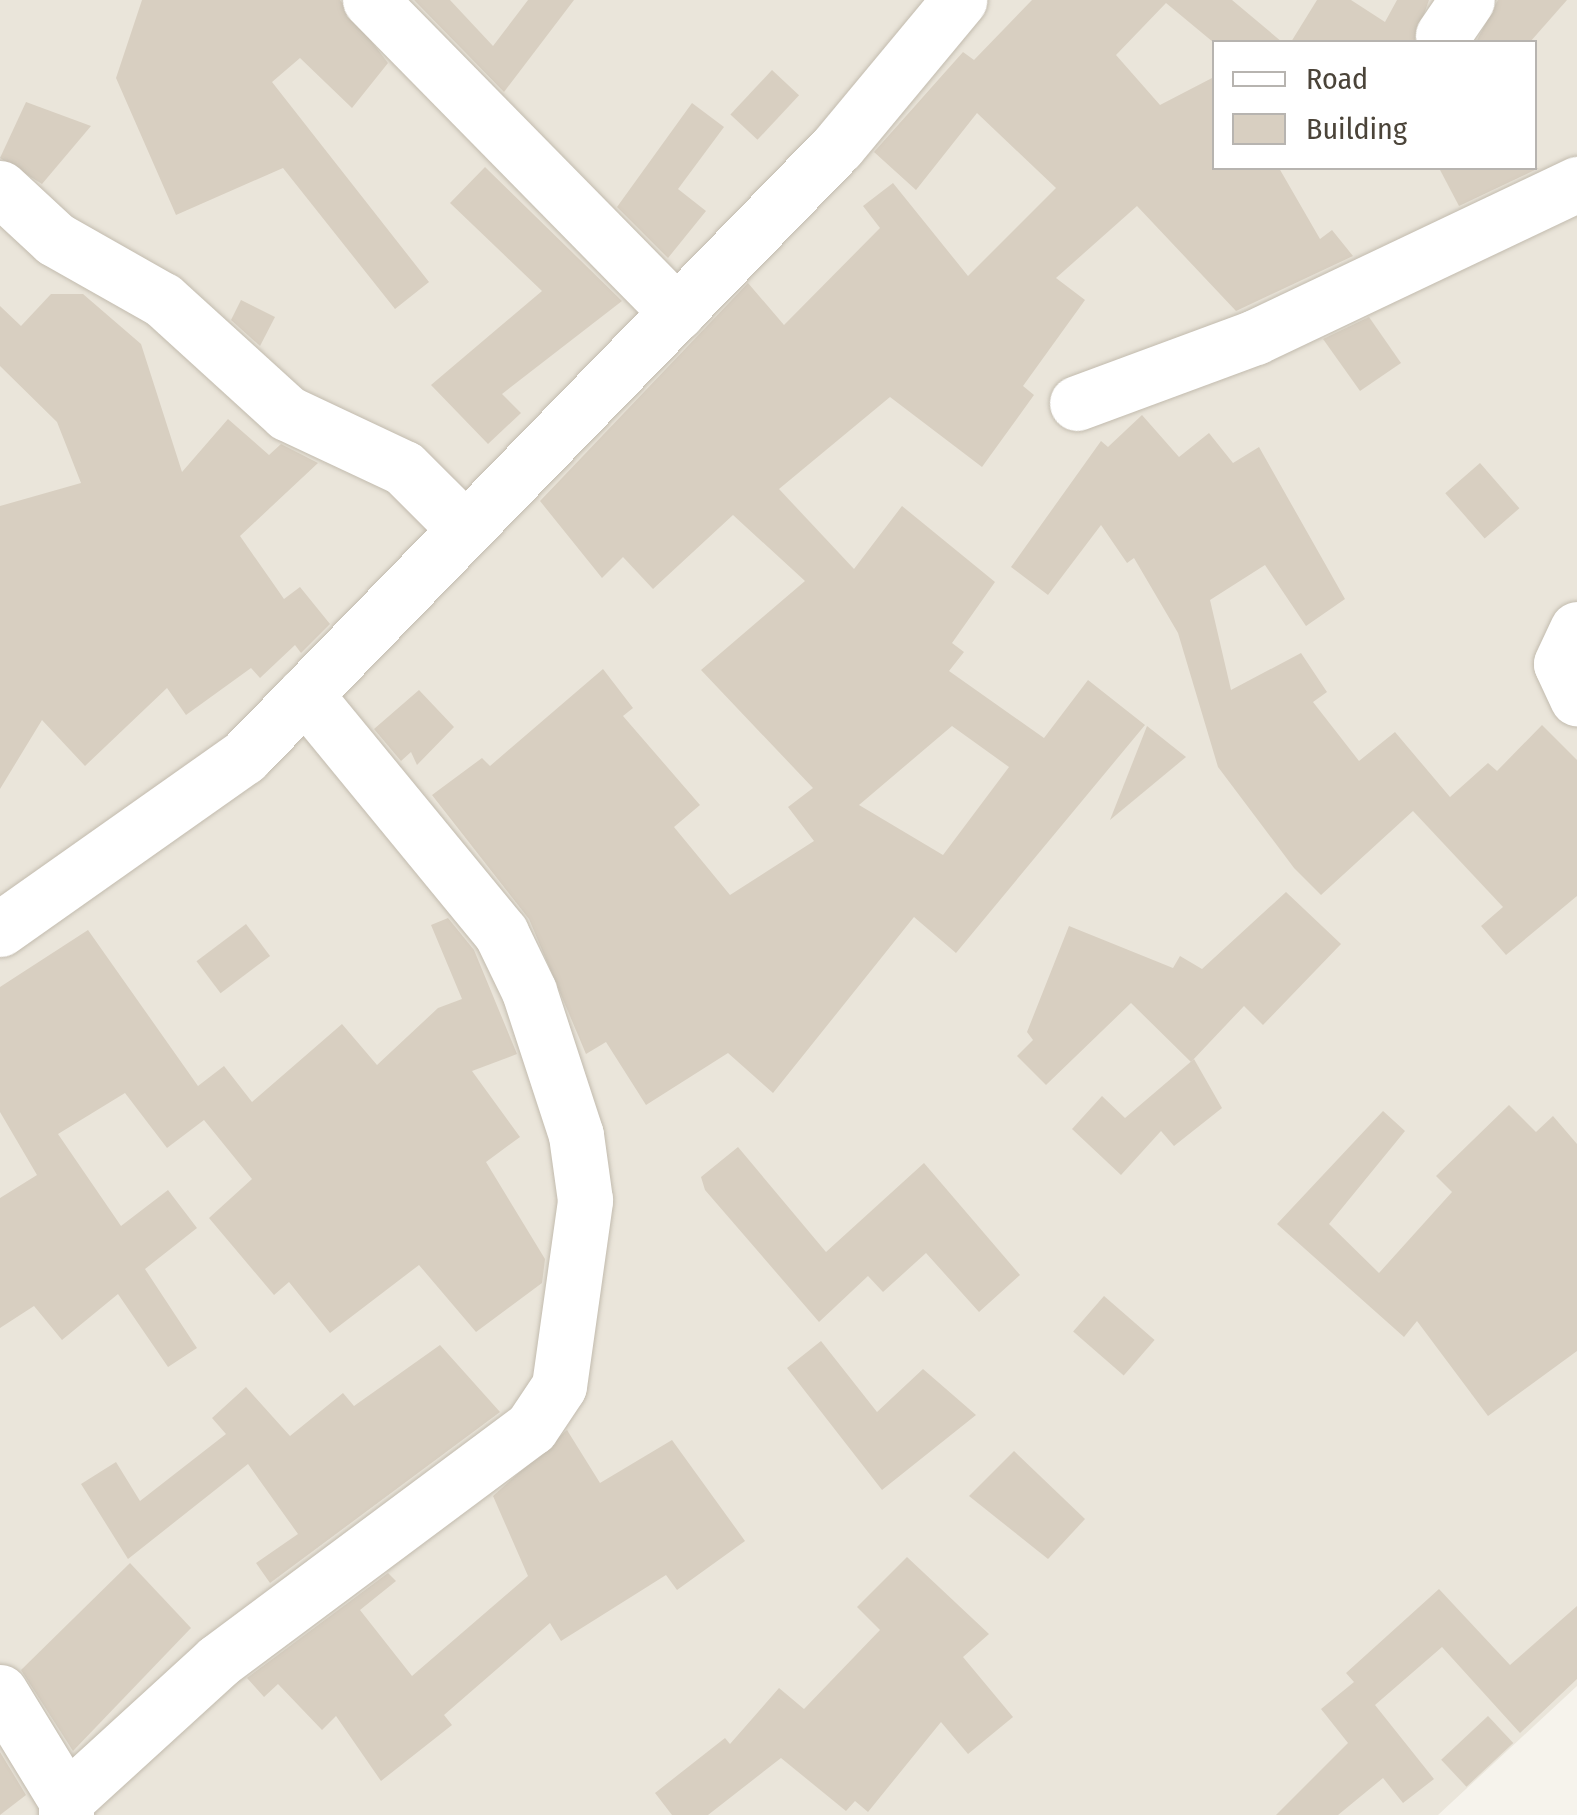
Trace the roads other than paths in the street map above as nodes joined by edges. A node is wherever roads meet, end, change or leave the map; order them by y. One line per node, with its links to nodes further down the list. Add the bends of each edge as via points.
1 (370, 0): 5 (street)
2 (958, 0): 5 (street, via 838,146)
3 (1577, 184): 6 (street, via 1254,337)
4 (0, 188): 7 (street, via 55,239 153,292 287,413 404,468)
5 (677, 312): 7 (street)
6 (1077, 403)
7 (465, 529): 9 (street)
8 (1577, 629): 10 (street, via 1560,664)
9 (305, 694): 11 (street, via 160,823); 13 (street, via 501,933 529,991 576,1134 584,1200 559,1386 532,1428 218,1661)
10 (1577, 699)
11 (0, 929)
12 (0, 1692): 13 (street)
13 (66, 1808)

